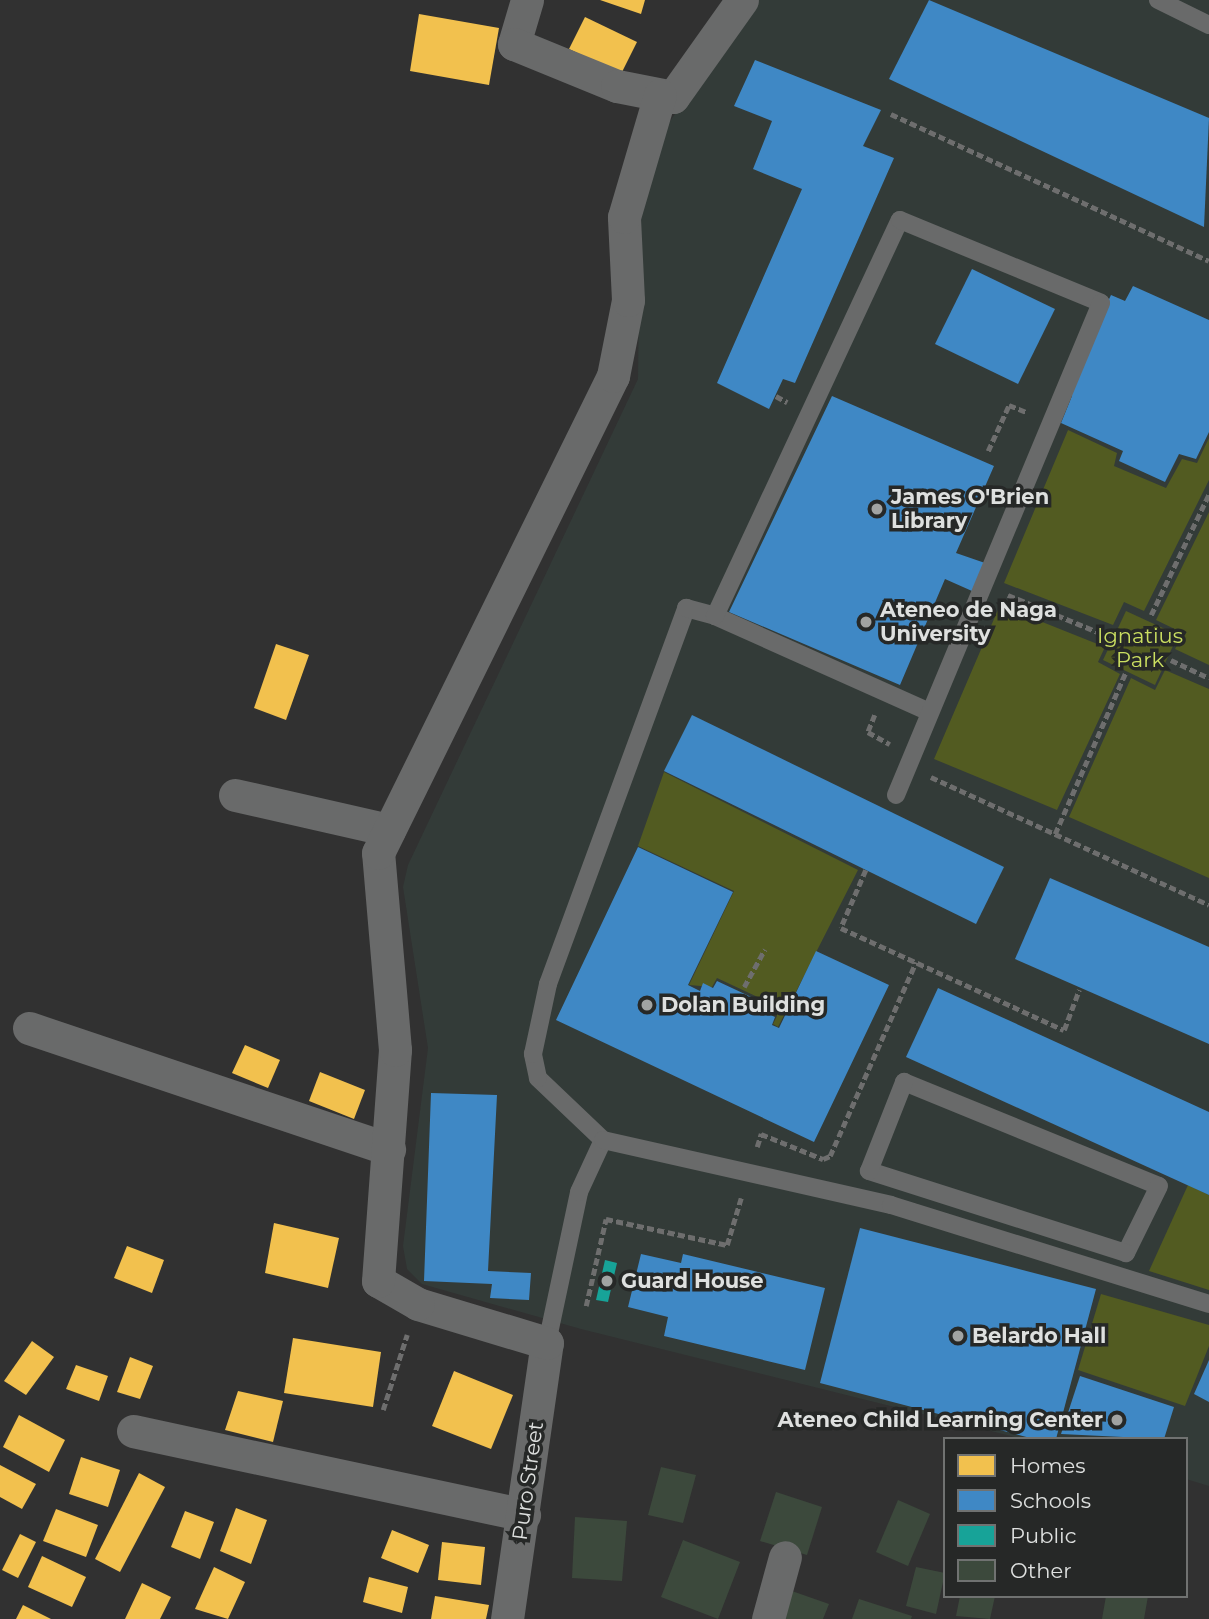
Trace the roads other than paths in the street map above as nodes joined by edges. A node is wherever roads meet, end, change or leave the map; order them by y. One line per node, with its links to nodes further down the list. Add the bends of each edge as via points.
1 (527, 0): 5 (street, via 514,44 617,86)
2 (742, 0): 5 (street, via 673,97)
3 (1157, 0): 4 (lane)
4 (1209, 24)
5 (660, 95): 10 (street, via 624,217 628,300 613,376)
6 (715, 615): 7 (lane); 7 (lane, via 900,220 1101,303); 12 (lane, via 686,608 548,984 537,1033 538,1078)
7 (930, 712): 9 (lane)
8 (235, 795): 10 (street)
9 (896, 795)
10 (388, 830): 13 (street, via 378,853 392,967)
11 (29, 1028): 13 (street)
12 (603, 1140): 15 (lane); 17 (lane, via 579,1192)
13 (389, 1149): 17 (street, via 378,1282 418,1304)
14 (869, 1171): 14 (lane, via 1126,1253 1159,1186 904,1082); 15 (lane)
15 (857, 1200): 16 (lane)
16 (1209, 1304)
17 (547, 1343): 19 (street, Puro Street)
18 (133, 1431): 19 (street)
19 (524, 1514): 21 (street, Puro Street)
20 (785, 1558): 22 (street)
21 (507, 1619)
22 (768, 1619)

